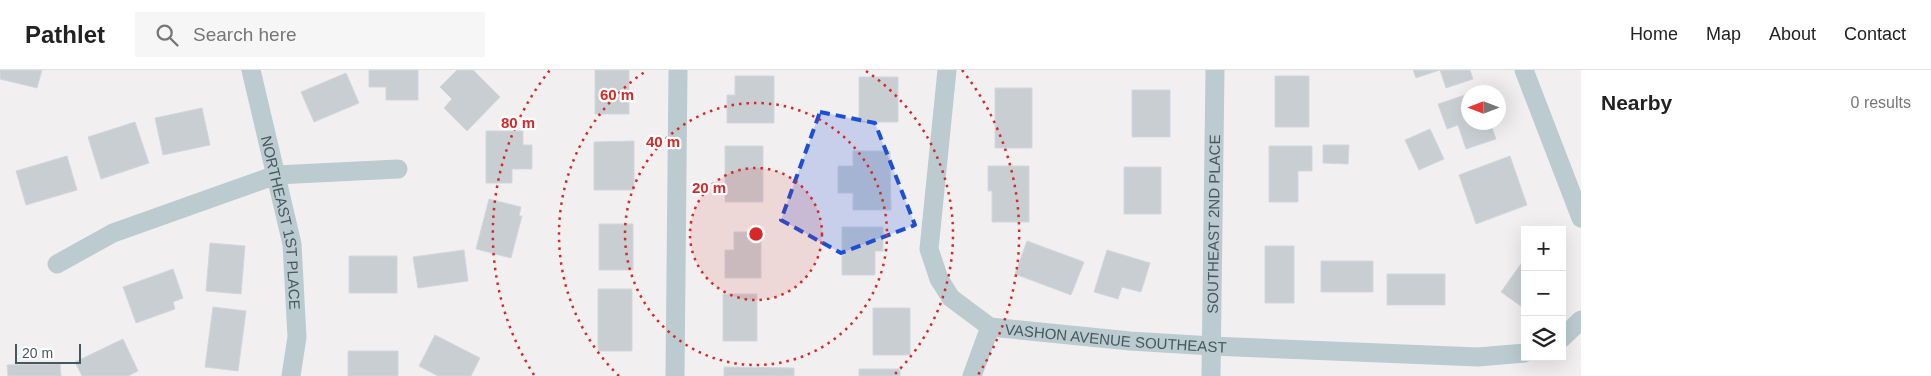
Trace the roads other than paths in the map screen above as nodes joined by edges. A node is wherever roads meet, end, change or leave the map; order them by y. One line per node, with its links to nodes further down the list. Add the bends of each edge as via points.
1 (251, 70): 7 (street, NORTHEAST 1ST PLACE)
2 (678, 70): 16 (street)
3 (947, 70): 11 (street, VASHON AVENUE SOUTHEAST, via 929,249 939,279 951,298)
4 (1214, 70): 13 (street, SOUTHEAST 2ND PLACE)
5 (1524, 70): 8 (street)
6 (398, 169): 7 (street)
7 (276, 175): 9 (street, via 113,233); 15 (street, NORTHEAST 1ST PLACE, via 292,244 297,337)
8 (1581, 218)
9 (57, 264)
10 (1581, 320): 12 (street)
11 (990, 327): 13 (street, VASHON AVENUE SOUTHEAST, via 1130,342); 17 (street)
12 (1566, 334)
13 (1212, 346): 14 (street, VASHON AVENUE SOUTHEAST, via 1478,357); 18 (street, SOUTHEAST 2ND PLACE)
14 (1521, 353)
15 (290, 376)
16 (675, 376)
17 (972, 376)
18 (1211, 376)

